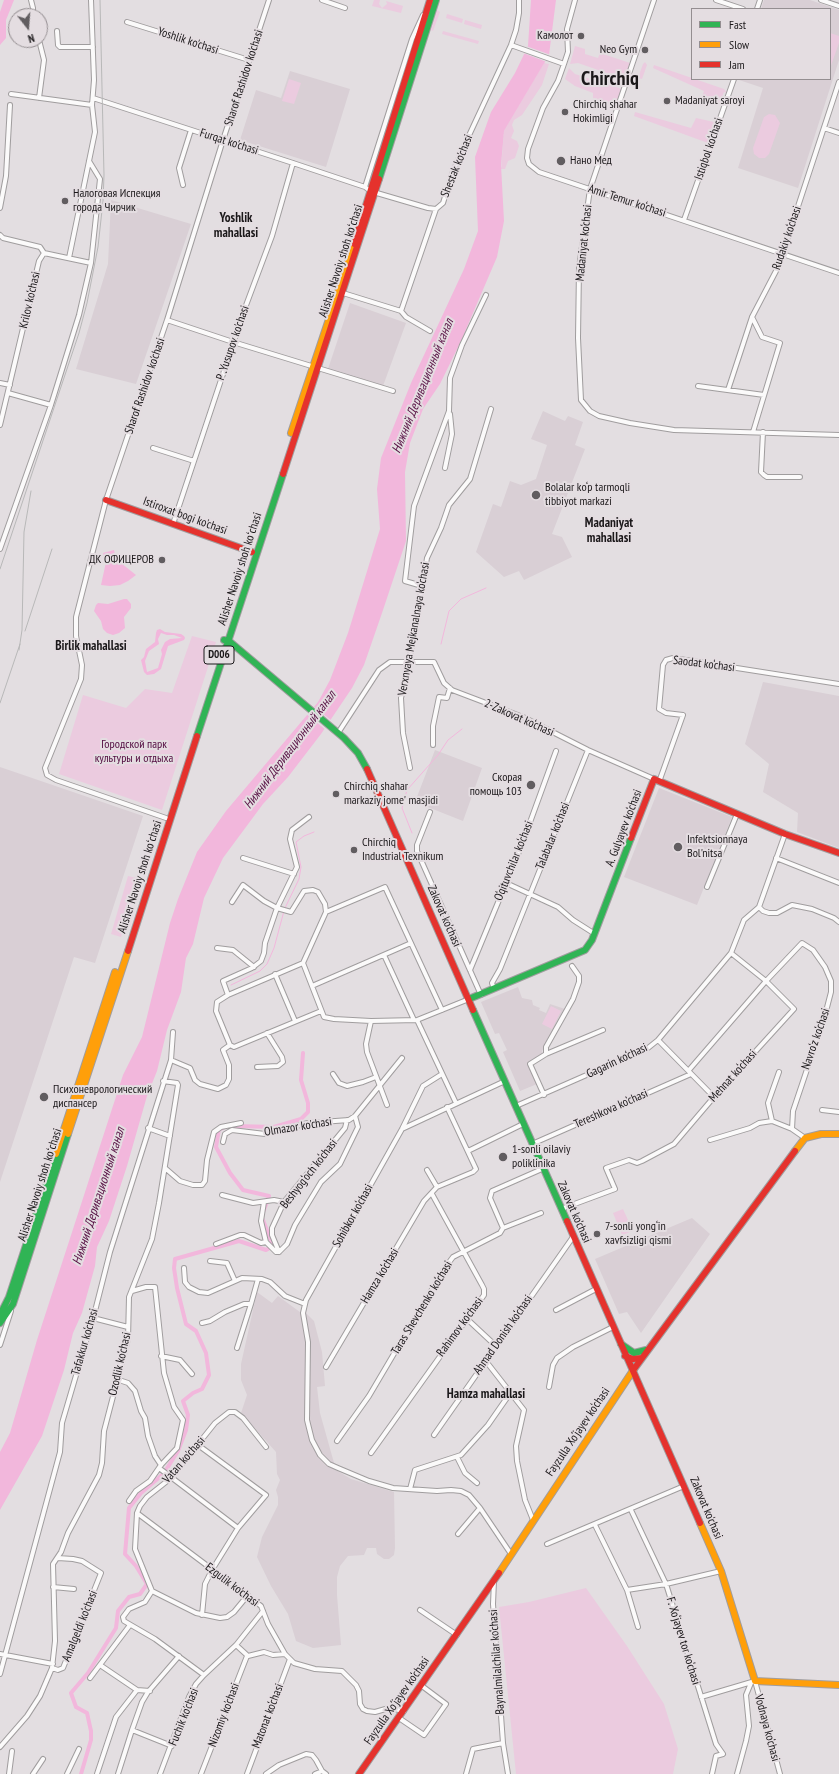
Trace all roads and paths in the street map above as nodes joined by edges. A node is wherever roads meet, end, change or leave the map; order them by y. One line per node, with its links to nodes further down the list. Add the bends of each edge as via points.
1 (91, 0): 17 (street)
2 (269, 0): 19 (street, Sharof Rashidov ko'chasi)
3 (322, 0): 12 (street)
4 (430, 0): 36 (main road, Alisher Navoiy shoh koʻchasi / D006)
5 (436, 0): 36 (main road, Alisher Navoiy shoh koʻchasi / D006)
6 (519, 0): 16 (street, Shestak ko'chasi, via 516,30)
7 (575, 0): 20 (street, Amir Temur ko‘chasi, via 567,29 568,52)
8 (654, 0): 35 (street, Madaniyat ko‘chasi)
9 (716, 0): 13 (street)
10 (821, 0): 11 (street)
11 (839, 6)
12 (345, 8)
13 (739, 8)
14 (127, 22): 19 (street, Yoshlik ko'chasi)
15 (57, 31): 17 (street, via 60,47)
16 (511, 45): 20 (street); 38 (street, Shestak ko'chasi, via 452,174 443,203)
17 (93, 47): 25 (street)
18 (41, 48): 24 (street, via 44,60)
19 (249, 60): 31 (street, Sharof Rashidov ko'chasi)
20 (564, 64): 35 (street, Amir Temur ko‘chasi, via 543,108 528,149 528,162 538,172)
21 (734, 80): 39 (street, Istiqbol ko‘chasi)
22 (839, 82): 28 (street, Rudakiy ko‘chasi)
23 (11, 94): 24 (street)
24 (39, 98): 27 (street)
25 (93, 98): 27 (street); 29 (street, Furqat ko'chasi)
26 (10, 105): 37 (street, via 6,176)
27 (92, 105): 32 (street, via 95,132)
28 (824, 128): 30 (street); 43 (street, Rudakiy ko‘chasi)
29 (191, 130): 31 (street, Furqat ko'chasi); 34 (street, via 179,168)
30 (839, 133)
31 (223, 140): 33 (street, Furqat ko'chasi); 51 (street, Sharof Rashidov ko'chasi)
32 (89, 161): 44 (street); 45 (street, via 100,179)
33 (293, 163): 36 (street, Furqat ko'chasi); 53 (street, P .Yusupov ko'chasi, via 272,236)
34 (183, 185)
35 (590, 189): 39 (street, Amir Temur ko‘chasi); 66 (street, Madaniyat ko‘chasi, via 579,268 579,386 583,404 599,416 674,430)
36 (370, 190): 38 (street, Furqat ko'chasi); 47 (main road, Alisher Navoiy shoh koʻchasi / D006); 54 (main road, Alisher Navoiy shoh koʻchasi / D006)
37 (0, 208)
38 (436, 209): 49 (street, Shestak ko'chasi)
39 (684, 220): 43 (street, Amir Temur ko‘chasi)
40 (1, 236): 41 (street); 42 (street, via 40,247)
41 (0, 242)
42 (44, 253): 44 (street); 56 (street, Krilov ko‘chasi, via 39,261)
43 (782, 255): 46 (street, Amir Temur ko‘chasi); 50 (street, Rudakiy ko‘chasi)
44 (69, 258): 45 (street)
45 (91, 263): 62 (street, via 79,316)
46 (839, 273)
47 (343, 294): 49 (street); 54 (main road, Alisher Navoiy shoh koʻchasi / D006)
48 (486, 295): 64 (street, via 462,345 450,378)
49 (401, 311): 52 (street, via 406,317)
50 (752, 317): 58 (street, Rudakiy ko‘chasi); 61 (street, via 762,337 780,343)
51 (167, 320): 53 (street); 73 (street, Sharof Rashidov ko'chasi)
52 (430, 331)
53 (234, 342): 54 (street); 70 (street, P .Yusupov ko'chasi)
54 (315, 367): 59 (street); 76 (main road, Alisher Navoiy shoh koʻchasi / D006)
55 (0, 383): 56 (street)
56 (10, 385): 60 (street, Krilov ko‘chasi)
57 (698, 386): 58 (street)
58 (728, 390): 61 (street)
59 (393, 392)
60 (8, 393): 62 (street); 65 (street, Krilov ko‘chasi)
61 (764, 395): 66 (street)
62 (51, 405): 75 (street)
63 (491, 409): 77 (street, Verxnyaya Mejkanalnaya ko‘chasi, via 470,479 449,505 442,528 427,558)
64 (450, 411): 71 (street, via 452,434); 77 (street, via 414,506 405,581)
65 (0, 425)
66 (753, 432): 67 (street)
67 (763, 432): 68 (street); 72 (street, via 761,472 767,477)
68 (839, 435)
69 (152, 448): 70 (street)
70 (194, 461): 74 (street, P .Yusupov ko'chasi)
71 (445, 468)
72 (800, 477)
73 (106, 500): 74 (main road, Istiroxat bogi ko'chasi); 91 (street, Sharof Rashidov ko'chasi, via 76,617 76,636 82,665 81,679 46,766 47,775)
74 (172, 524): 76 (main road, Istiroxat bogi ko'chasi)
75 (0, 549)
76 (254, 552): 78 (main road, Alisher Navoiy shoh koʻchasi / D006)
77 (422, 586): 79 (street, Verxnyaya Mejkanalnaya ko‘chasi)
78 (227, 640): 82 (main road, Zakovat ko'chasi); 91 (main road, Alisher Navoiy shoh koʻchasi / D006)
79 (409, 662): 81 (street, via 434,662 444,683); 82 (street, via 390,662 379,670); 86 (street, Verxnyaya Mejkanalnaya ko‘chasi, via 401,698 403,733)
80 (839, 684): 87 (street, Saodat ko‘chasi, via 673,658 666,660 663,665 659,709 666,713 683,715)
81 (450, 688): 83 (street, via 447,698 440,697); 84 (street, 2-Zakovat ko‘chasi, via 524,717)
82 (338, 733): 122 (main road, Zakovat ko'chasi, via 353,748 368,772)
83 (433, 745)
84 (588, 750): 87 (street); 100 (street, Talabalar ko‘chasi)
85 (556, 751): 97 (street, O‘qituvchilar ko‘chasi)
86 (410, 768)
87 (657, 780): 89 (main road, A. Gulyayev ko‘chasi); 106 (main road, A. Gulyayev ko‘chasi)
88 (430, 812): 115 (street, via 416,848)
89 (737, 814): 92 (main road, A. Gulyayev ko‘chasi); 99 (street)
90 (309, 817): 96 (street, via 292,830 290,839 297,866)
91 (168, 819): 168 (main road, Alisher Navoiy shoh koʻchasi / D006)
92 (785, 834): 93 (main road, A. Gulyayev ko‘chasi); 95 (street, Gagarin ko‘chasi)
93 (839, 853)
94 (243, 858): 96 (street)
95 (776, 858): 98 (street); 102 (street, Gagarin ko‘chasi)
96 (294, 874): 103 (street)
97 (506, 883): 100 (street); 115 (street, O‘qituvchilar ko‘chasi)
98 (839, 883)
99 (707, 888)
100 (530, 894): 106 (street, via 558,908); 119 (street, Talabalar ko‘chasi, via 492,983)
101 (232, 902): 103 (street, via 243,885)
102 (759, 907): 105 (street, via 769,914 792,905 812,909); 110 (street, Gagarin ko‘chasi, via 744,920)
103 (277, 908): 104 (street, via 291,912 300,894 308,889 318,892 325,904); 114 (street, via 261,961)
104 (326, 912): 107 (street, via 385,887); 112 (street)
105 (839, 922)
106 (594, 934): 119 (main road, A. Gulyayev ko‘chasi, via 585,950 578,954)
107 (411, 943): 111 (street); 123 (street)
108 (802, 943): 117 (street, Tereshkova ko‘chasi); 160 (street, Navro‘z ko‘chasi, via 813,950 825,967 831,992 793,1111)
109 (217, 948): 114 (street, via 233,950)
110 (731, 953): 117 (street); 131 (street, Gagarin ko‘chasi)
111 (384, 955): 118 (street); 125 (street)
112 (303, 963): 116 (street); 118 (street)
113 (572, 966): 133 (street, via 580,976 579,982 573,999 546,1047)
114 (254, 967): 120 (street, via 223,981)
115 (470, 970): 121 (street)
116 (275, 974): 120 (street); 126 (street)
117 (766, 981): 137 (street, Tereshkova ko‘chasi); 146 (street, Mehnat ko‘chasi, via 794,1009)
118 (312, 986): 124 (street)
119 (494, 989): 121 (main road, A. Gulyayev ko‘chasi)
120 (228, 995): 132 (street, via 217,1002 216,1006)
121 (481, 995): 122 (main road, A. Gulyayev ko‘chasi)
122 (469, 999): 123 (street); 143 (main road, Zakovat ko'chasi)
123 (442, 1010): 125 (street)
124 (321, 1011): 126 (street); 127 (street, via 324,1017 334,1019)
125 (415, 1020): 127 (street); 140 (street)
126 (296, 1021): 130 (street)
127 (371, 1021): 141 (street, via 366,1044)
128 (603, 1030): 133 (street)
129 (172, 1032): 135 (street, Tafakkur ko‘chasi)
130 (267, 1033): 132 (street, via 234,1047); 136 (street, via 283,1062 278,1066)
131 (658, 1040): 137 (street); 145 (street, Gagarin ko‘chasi, via 648,1048)
132 (230, 1045): 135 (street, via 223,1050 229,1064 229,1079 226,1085 218,1089 200,1084 195,1080 190,1068)
133 (546, 1054): 145 (street, via 530,1064)
134 (402, 1058): 144 (street)
135 (171, 1060): 142 (street, Tafakkur ko‘chasi)
136 (257, 1067)
137 (690, 1072): 146 (street); 166 (street, Tereshkova ko‘chasi)
138 (779, 1072): 155 (street, via 768,1103)
139 (333, 1074): 141 (street, via 339,1083 347,1086)
140 (442, 1074): 147 (street); 159 (street, Sohibkor ko‘chasi, via 423,1086)
141 (376, 1077): 144 (street)
142 (163, 1081): 158 (street, Tafakkur ko‘chasi); 162 (street, Ozodlik ko‘chasi, via 178,1085)
143 (505, 1081): 147 (street); 149 (main road, Zakovat ko'chasi)
144 (379, 1088): 148 (street); 153 (street)
145 (544, 1094): 149 (street, Gagarin ko‘chasi)
146 (714, 1097): 177 (street, Mehnat ko‘chasi, via 674,1144 642,1161 629,1160 606,1168 615,1189)
147 (456, 1103): 150 (street)
148 (387, 1105)
149 (516, 1106): 157 (main road, Zakovat ko'chasi)
150 (447, 1107): 159 (street); 167 (street)
151 (822, 1110): 152 (street)
152 (839, 1112)
153 (355, 1116): 154 (street, Olmazor ko'chasi); 184 (street, via 358,1127 340,1164 321,1182 295,1225 287,1244)
154 (347, 1120): 165 (street, Olmazor ko'chasi, via 308,1123 265,1134 232,1130 225,1134); 176 (street, Beshyog‘och ko‘chasi, via 345,1128)
155 (772, 1121): 160 (street); 164 (street)
156 (241, 1123): 169 (street, via 221,1127 214,1132 205,1181 202,1185 180,1181)
157 (523, 1124): 166 (main road, Zakovat ko'chasi); 167 (street)
158 (148, 1128): 162 (street); 196 (street, Tafakkur ko‘chasi, via 110,1252)
159 (402, 1129): 193 (street, Sohibkor ko‘chasi)
160 (792, 1129): 163 (street)
161 (839, 1134): 163 (main road, via 821,1134)
162 (170, 1136): 169 (street, Ozodlik ko‘chasi)
163 (805, 1138): 208 (main road, Fayzulla Xo‘jayev ko‘chasi)
164 (710, 1140)
165 (223, 1142)
166 (532, 1144): 170 (main road, Zakovat ko'chasi)
167 (468, 1151): 172 (street, via 476,1169)
168 (55, 1167): 191 (main road, Alisher Navoiy shoh koʻchasi / D006); 195 (main road, Alisher Navoiy shoh koʻchasi / D006)
169 (165, 1168): 190 (street, Ozodlik ko‘chasi, via 152,1239)
170 (542, 1169): 177 (main road, Zakovat ko'chasi); 179 (street, via 492,1191 490,1198)
171 (427, 1170): 172 (street)
172 (437, 1187): 173 (street, Hamza ko‘chasi)
173 (432, 1194): 183 (street, Rahimov ko‘chasi); 213 (street, Hamza ko‘chasi, via 424,1201)
174 (222, 1195): 175 (street, via 248,1202)
175 (264, 1202): 176 (street); 182 (street, via 260,1219)
176 (284, 1202): 184 (street, Beshyog‘och ko‘chasi, via 272,1228)
177 (561, 1209): 180 (main road, Zakovat ko'chasi)
178 (541, 1213): 179 (street, Taras Shevchenko ko‘chasi)
179 (503, 1228): 183 (street, Taras Shevchenko ko‘chasi, via 500,1233)
180 (573, 1237): 189 (main road, Zakovat ko'chasi); 206 (street, Ahmad Donish ko‘chasi)
181 (216, 1244): 182 (street, via 244,1235)
182 (269, 1245): 184 (street)
183 (463, 1250): 197 (street, Rahimov ko‘chasi, via 484,1290 484,1294); 220 (street, Taras Shevchenko ko‘chasi, via 448,1263 369,1396)
184 (279, 1252)
185 (210, 1260): 188 (street, via 226,1263)
186 (184, 1268): 188 (street, via 185,1282 199,1292 208,1293)
187 (258, 1279): 188 (street); 192 (street); 193 (street, via 270,1282 285,1296)
188 (234, 1281)
189 (596, 1290): 194 (street); 201 (main road, Zakovat ko'chasi)
190 (132, 1291): 200 (street, Ozodlik ko‘chasi, via 129,1297); 209 (street, via 154,1287)
191 (13, 1304): 198 (main road, D006); 203 (street)
192 (251, 1304): 199 (street, via 244,1304); 207 (street)
193 (305, 1304): 229 (street, via 303,1313 308,1342 307,1420 312,1440 320,1455 329,1464 369,1481 393,1488)
194 (556, 1310)
195 (0, 1314)
196 (93, 1318): 200 (street); 259 (street, Tafakkur ko‘chasi, via 62,1423 60,1452)
197 (466, 1318): 206 (street); 223 (street, Rahimov ko‘chasi)
198 (0, 1323)
199 (202, 1323)
200 (128, 1327): 216 (street, Ozodlik ko‘chasi, via 125,1351)
201 (613, 1327): 204 (main road, Zakovat ko'chasi); 217 (street, via 557,1358)
202 (0, 1332): 203 (street)
203 (2, 1337): 205 (street)
204 (620, 1344): 208 (main road, via 634,1353); 210 (main road, Zakovat ko'chasi)
205 (0, 1345)
206 (496, 1346): 212 (street, Ahmad Donish ko‘chasi)
207 (237, 1348)
208 (648, 1350): 211 (main road, Fayzulla Xo‘jayev ko‘chasi)
209 (161, 1356): 215 (street, via 180,1360); 225 (street, via 170,1394 183,1420 177,1448)
210 (626, 1356): 211 (main road, via 633,1359); 214 (main road, Zakovat ko'chasi)
211 (642, 1358): 214 (main road, Fayzulla Xo‘jayev ko‘chasi)
212 (485, 1360): 218 (street); 219 (street, Ahmad Donish ko‘chasi)
213 (326, 1367)
214 (632, 1372): 228 (main road, Zakovat ko'chasi); 234 (main road, Fayzulla Xo‘jayev ko‘chasi)
215 (192, 1374)
216 (116, 1379): 225 (street, via 128,1383 135,1390); 240 (street, Ozodlik ko‘chasi, via 104,1431 99,1474)
217 (549, 1387)
218 (511, 1392): 224 (street, via 477,1439); 234 (street, via 524,1410 516,1446 517,1461 525,1500)
219 (434, 1435)
220 (336, 1442)
221 (198, 1445): 222 (street, Vatan ko'chasi, via 215,1423 232,1411 243,1418); 226 (street, Vatan ko'chasi); 236 (street, via 266,1493)
222 (266, 1447)
223 (370, 1453)
224 (457, 1457): 227 (street, via 465,1473); 229 (street, via 415,1470)
225 (160, 1467): 226 (street); 230 (street, via 150,1482 136,1491)
226 (171, 1478): 233 (street, Vatan ko'chasi, via 147,1497); 236 (street)
227 (477, 1483)
228 (684, 1486): 232 (street); 242 (main road, Zakovat ko'chasi)
229 (410, 1488): 231 (street, via 461,1491 469,1495)
230 (129, 1501)
231 (480, 1508): 237 (street); 239 (street)
232 (631, 1510): 235 (street); 244 (street, F. Xo‘jayev tor ko‘chasi)
233 (136, 1513): 241 (street, Ezgulik ko'chasi); 248 (street, via 134,1549)
234 (533, 1520): 239 (main road, Fayzulla Xo‘jayev ko‘chasi)
235 (595, 1525): 238 (street); 247 (street)
236 (238, 1528): 241 (street)
237 (458, 1534)
238 (547, 1544)
239 (511, 1554): 243 (main road, Fayzulla Xo‘jayev ko‘chasi)
240 (58, 1558): 245 (street, Ozodlik ko‘chasi, via 53,1564); 264 (street, Amalgeldi ko‘chasi, via 82,1561 101,1574 63,1668 58,1670)
241 (212, 1570): 249 (street, Ezgulik ko'chasi); 252 (street, via 205,1584)
242 (721, 1571): 244 (street, F. Xo‘jayev tor ko‘chasi); 268 (main road, Zakovat ko'chasi)
243 (494, 1581): 255 (main road, Fayzulla Xo‘jayev ko‘chasi); 277 (street, Baynalmilalchilar ko‘chasi, via 493,1604)
244 (666, 1584): 247 (street, F. Xo‘jayev tor ko‘chasi); 273 (street, F. Xo‘jayev tor ko‘chasi)
245 (53, 1587): 246 (street); 264 (street, Ozodlik ko‘chasi)
246 (74, 1589)
247 (627, 1590): 254 (street)
248 (152, 1591): 252 (street); 253 (street, via 145,1602 129,1608 123,1618)
249 (248, 1595): 251 (street, Ezgulik ko'chasi); 252 (street, via 238,1609 227,1616 220,1618)
250 (420, 1610): 255 (street)
251 (263, 1611): 256 (street, Fuchik ko'chasi); 258 (street, Ezgulik ko'chasi)
252 (202, 1615)
253 (130, 1625): 260 (street); 263 (street)
254 (638, 1627)
255 (457, 1635): 270 (main road, Fayzulla Xo‘jayev ko‘chasi)
256 (236, 1645): 261 (street); 266 (street, Fuchik ko'chasi)
257 (0, 1654): 259 (street)
258 (285, 1654): 261 (street, via 273,1655 264,1652); 262 (street, Ezgulik ko'chasi)
259 (6, 1655): 264 (street); 265 (street, Tafakkur ko‘chasi)
260 (178, 1656): 266 (street); 272 (street)
261 (247, 1656): 290 (street, Nizomiy ko'chasi)
262 (290, 1659): 274 (street, Ezgulik ko'chasi, via 294,1664 315,1669 342,1671 356,1685 362,1709 375,1712 389,1708); 291 (street, Matonat ko‘chasi)
263 (100, 1665): 267 (street); 271 (street)
264 (53, 1666): 278 (street, Ozodlik ko‘chasi, via 40,1696 27,1716)
265 (0, 1674)
266 (204, 1675): 279 (street, Fuchik ko'chasi, via 189,1697)
267 (90, 1678)
268 (753, 1682): 269 (main road); 273 (street, F. Xo‘jayev tor ko‘chasi); 298 (street, via 746,1696 749,1726); 299 (street, Vodnaya ko‘chasi)
269 (839, 1685)
270 (422, 1686): 274 (main road, Fayzulla Xo‘jayev ko‘chasi); 275 (street, via 446,1704 424,1735)
271 (137, 1690): 272 (street); 287 (street, via 116,1717)
272 (150, 1691): 276 (street, via 138,1711)
273 (701, 1697): 297 (street, F. Xo‘jayev tor ko‘chasi, via 716,1744 723,1754 716,1756)
274 (404, 1711): 275 (main road, Fayzulla Xo‘jayev ko‘chasi)
275 (399, 1718): 294 (main road, Fayzulla Xo‘jayev ko‘chasi)
276 (132, 1730): 279 (street); 288 (street)
277 (503, 1743): 295 (street, via 473,1749); 296 (street, Baynalmilalchilar ko‘chasi)
278 (0, 1746)
279 (172, 1746): 289 (street, Fuchik ko'chasi)
280 (79, 1749): 286 (street)
281 (12, 1751): 284 (street)
282 (43, 1758): 285 (street)
283 (324, 1773): 292 (street, via 312,1755 306,1754 279,1764); 293 (street)
284 (9, 1774)
285 (33, 1774)
286 (66, 1774)
287 (96, 1774)
288 (118, 1774)
289 (160, 1774)
290 (201, 1774)
291 (247, 1774)
292 (266, 1774)
293 (315, 1774)
294 (359, 1774)
295 (466, 1774)
296 (508, 1774)
297 (712, 1774)
298 (737, 1774)
299 (780, 1774)

